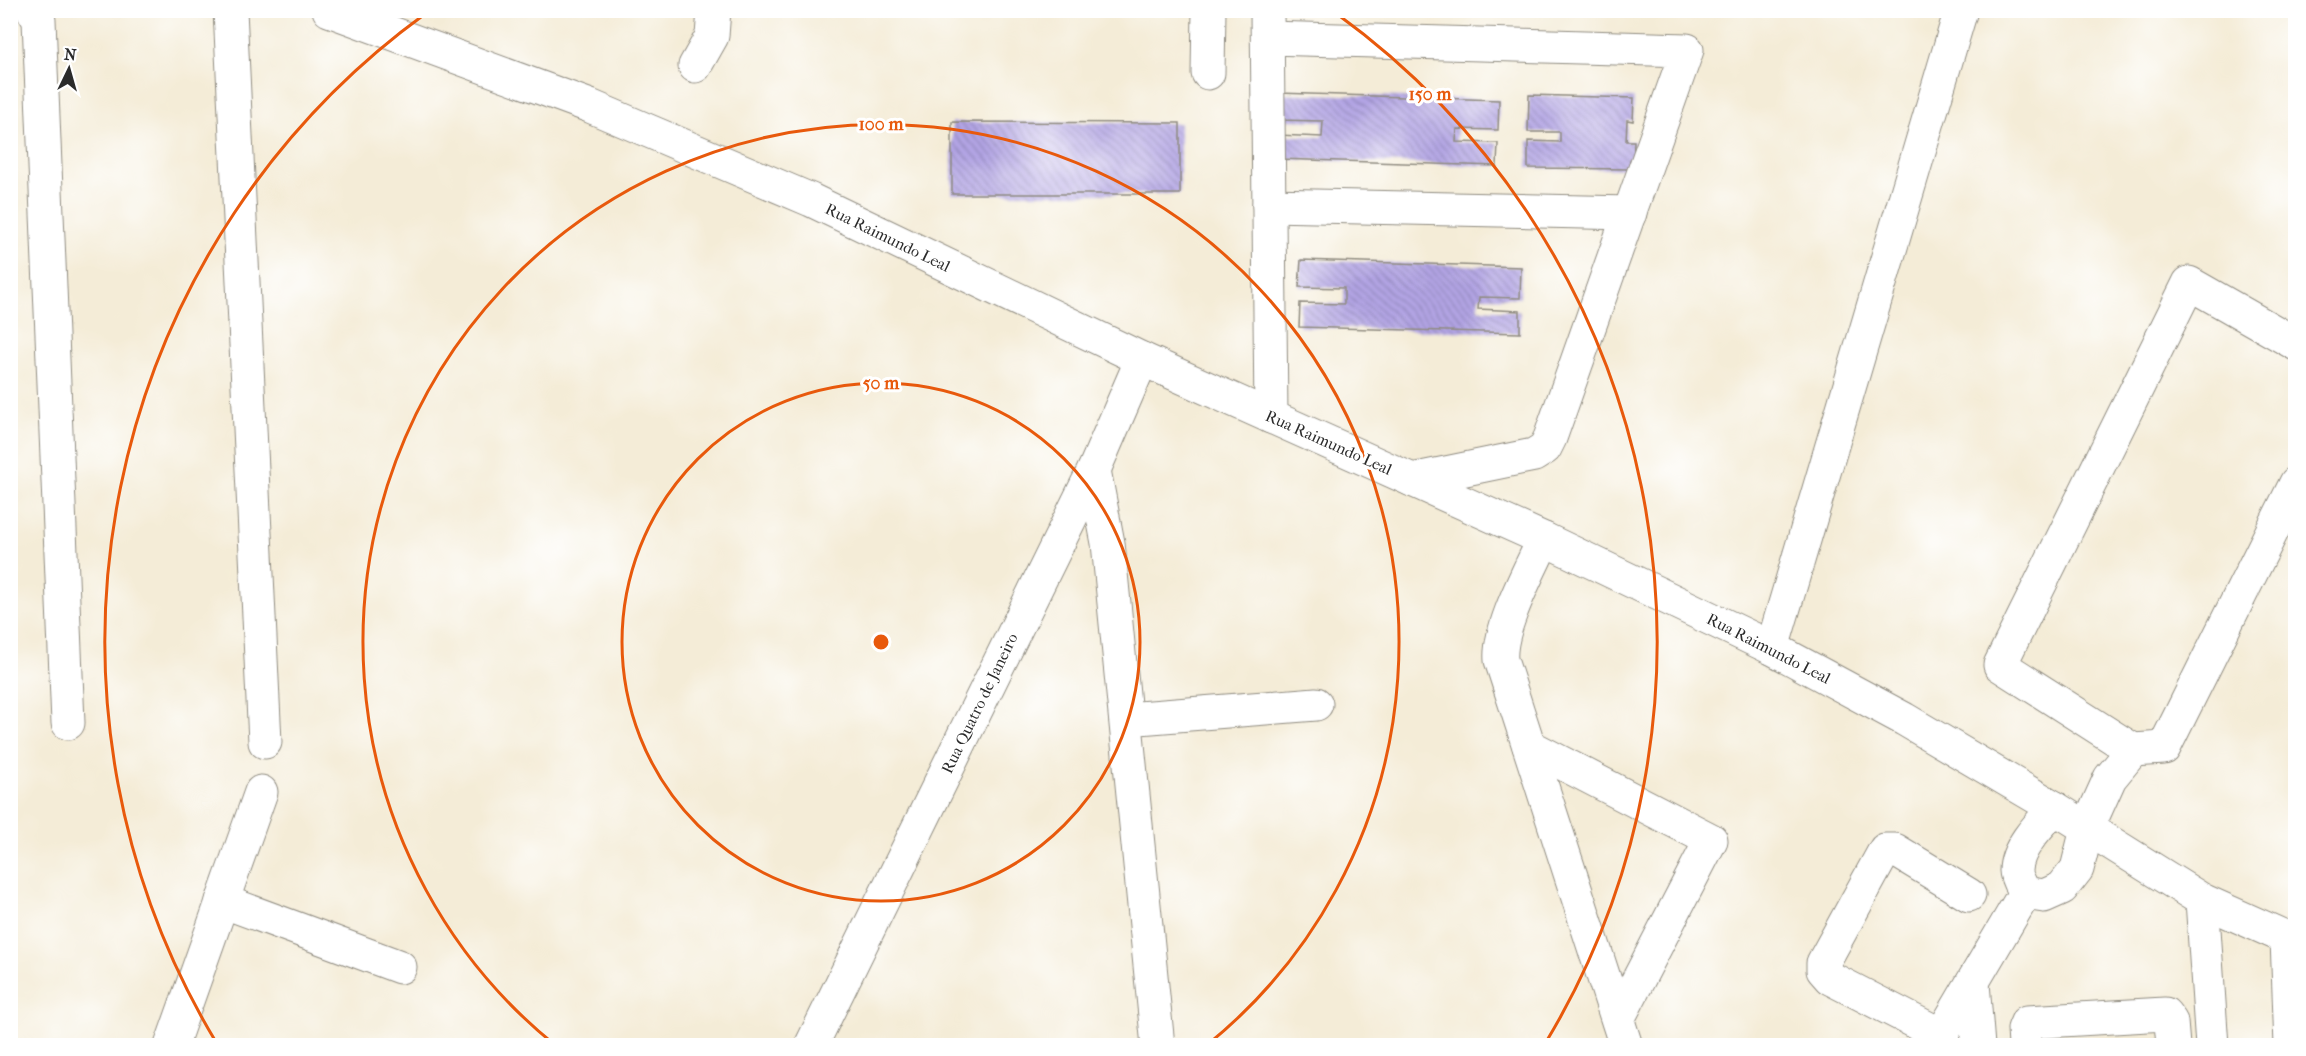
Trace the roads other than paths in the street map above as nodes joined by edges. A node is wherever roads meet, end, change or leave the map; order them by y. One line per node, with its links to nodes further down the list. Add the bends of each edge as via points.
1 (33, 10): 22 (street, via 39,20)
2 (230, 10): 23 (street)
3 (329, 10): 13 (street, Rua Raimundo Leal, via 590,106 800,195)
4 (714, 10): 8 (street, via 712,36)
5 (1209, 10): 9 (street)
6 (1961, 10): 19 (street)
7 (1267, 24): 10 (street); 11 (street, via 1687,50)
8 (695, 66)
9 (1208, 73)
10 (1269, 205): 11 (street); 14 (street)
11 (1630, 213): 16 (street, via 1545,448 1534,455)
12 (2295, 344): 25 (street, via 2189,283 2000,665)
13 (1142, 359): 14 (street, Rua Raimundo Leal); 15 (street, Rua Quatro de Janeiro)
14 (1271, 417): 16 (street, Rua Raimundo Leal)
15 (1094, 470): 21 (street, via 1108,543); 39 (street, Rua Quatro de Janeiro)
16 (1412, 480): 18 (street, Rua Raimundo Leal)
17 (2295, 483): 25 (street, via 2164,748)
18 (1544, 539): 19 (street, Rua Raimundo Leal); 24 (street, via 1503,631 1500,649)
19 (1772, 648): 27 (street, Rua Raimundo Leal, via 1904,719)
20 (1316, 704): 21 (street)
21 (1126, 719): 40 (street)
22 (68, 723)
23 (265, 742)
24 (1529, 746): 36 (street); 36 (street, via 1711,840)
25 (2133, 750): 28 (street, via 2110,778)
26 (261, 792): 32 (street)
27 (2055, 808): 28 (street, Rua Raimundo Leal); 29 (street, via 2022,849 2016,872)
28 (2087, 829): 29 (street, via 2077,869 2062,888 2044,896); 31 (street, Rua Raimundo Leal)
29 (2025, 893): 35 (street)
30 (1969, 895): 37 (street, via 1894,850 1885,850 1823,963 1830,978)
31 (2202, 900): 33 (street, Rua Raimundo Leal); 44 (street)
32 (222, 901): 34 (street); 38 (street)
33 (2291, 940): 45 (street)
34 (400, 967)
35 (1973, 983): 37 (street); 41 (street)
36 (1622, 1032)
37 (1938, 1040)
38 (171, 1046)
39 (811, 1046)
40 (1158, 1046)
41 (1978, 1046)
42 (2025, 1046): 43 (street, via 2027,1022 2164,1014 2171,1022)
43 (2173, 1046)
44 (2212, 1046)
45 (2291, 1046)

